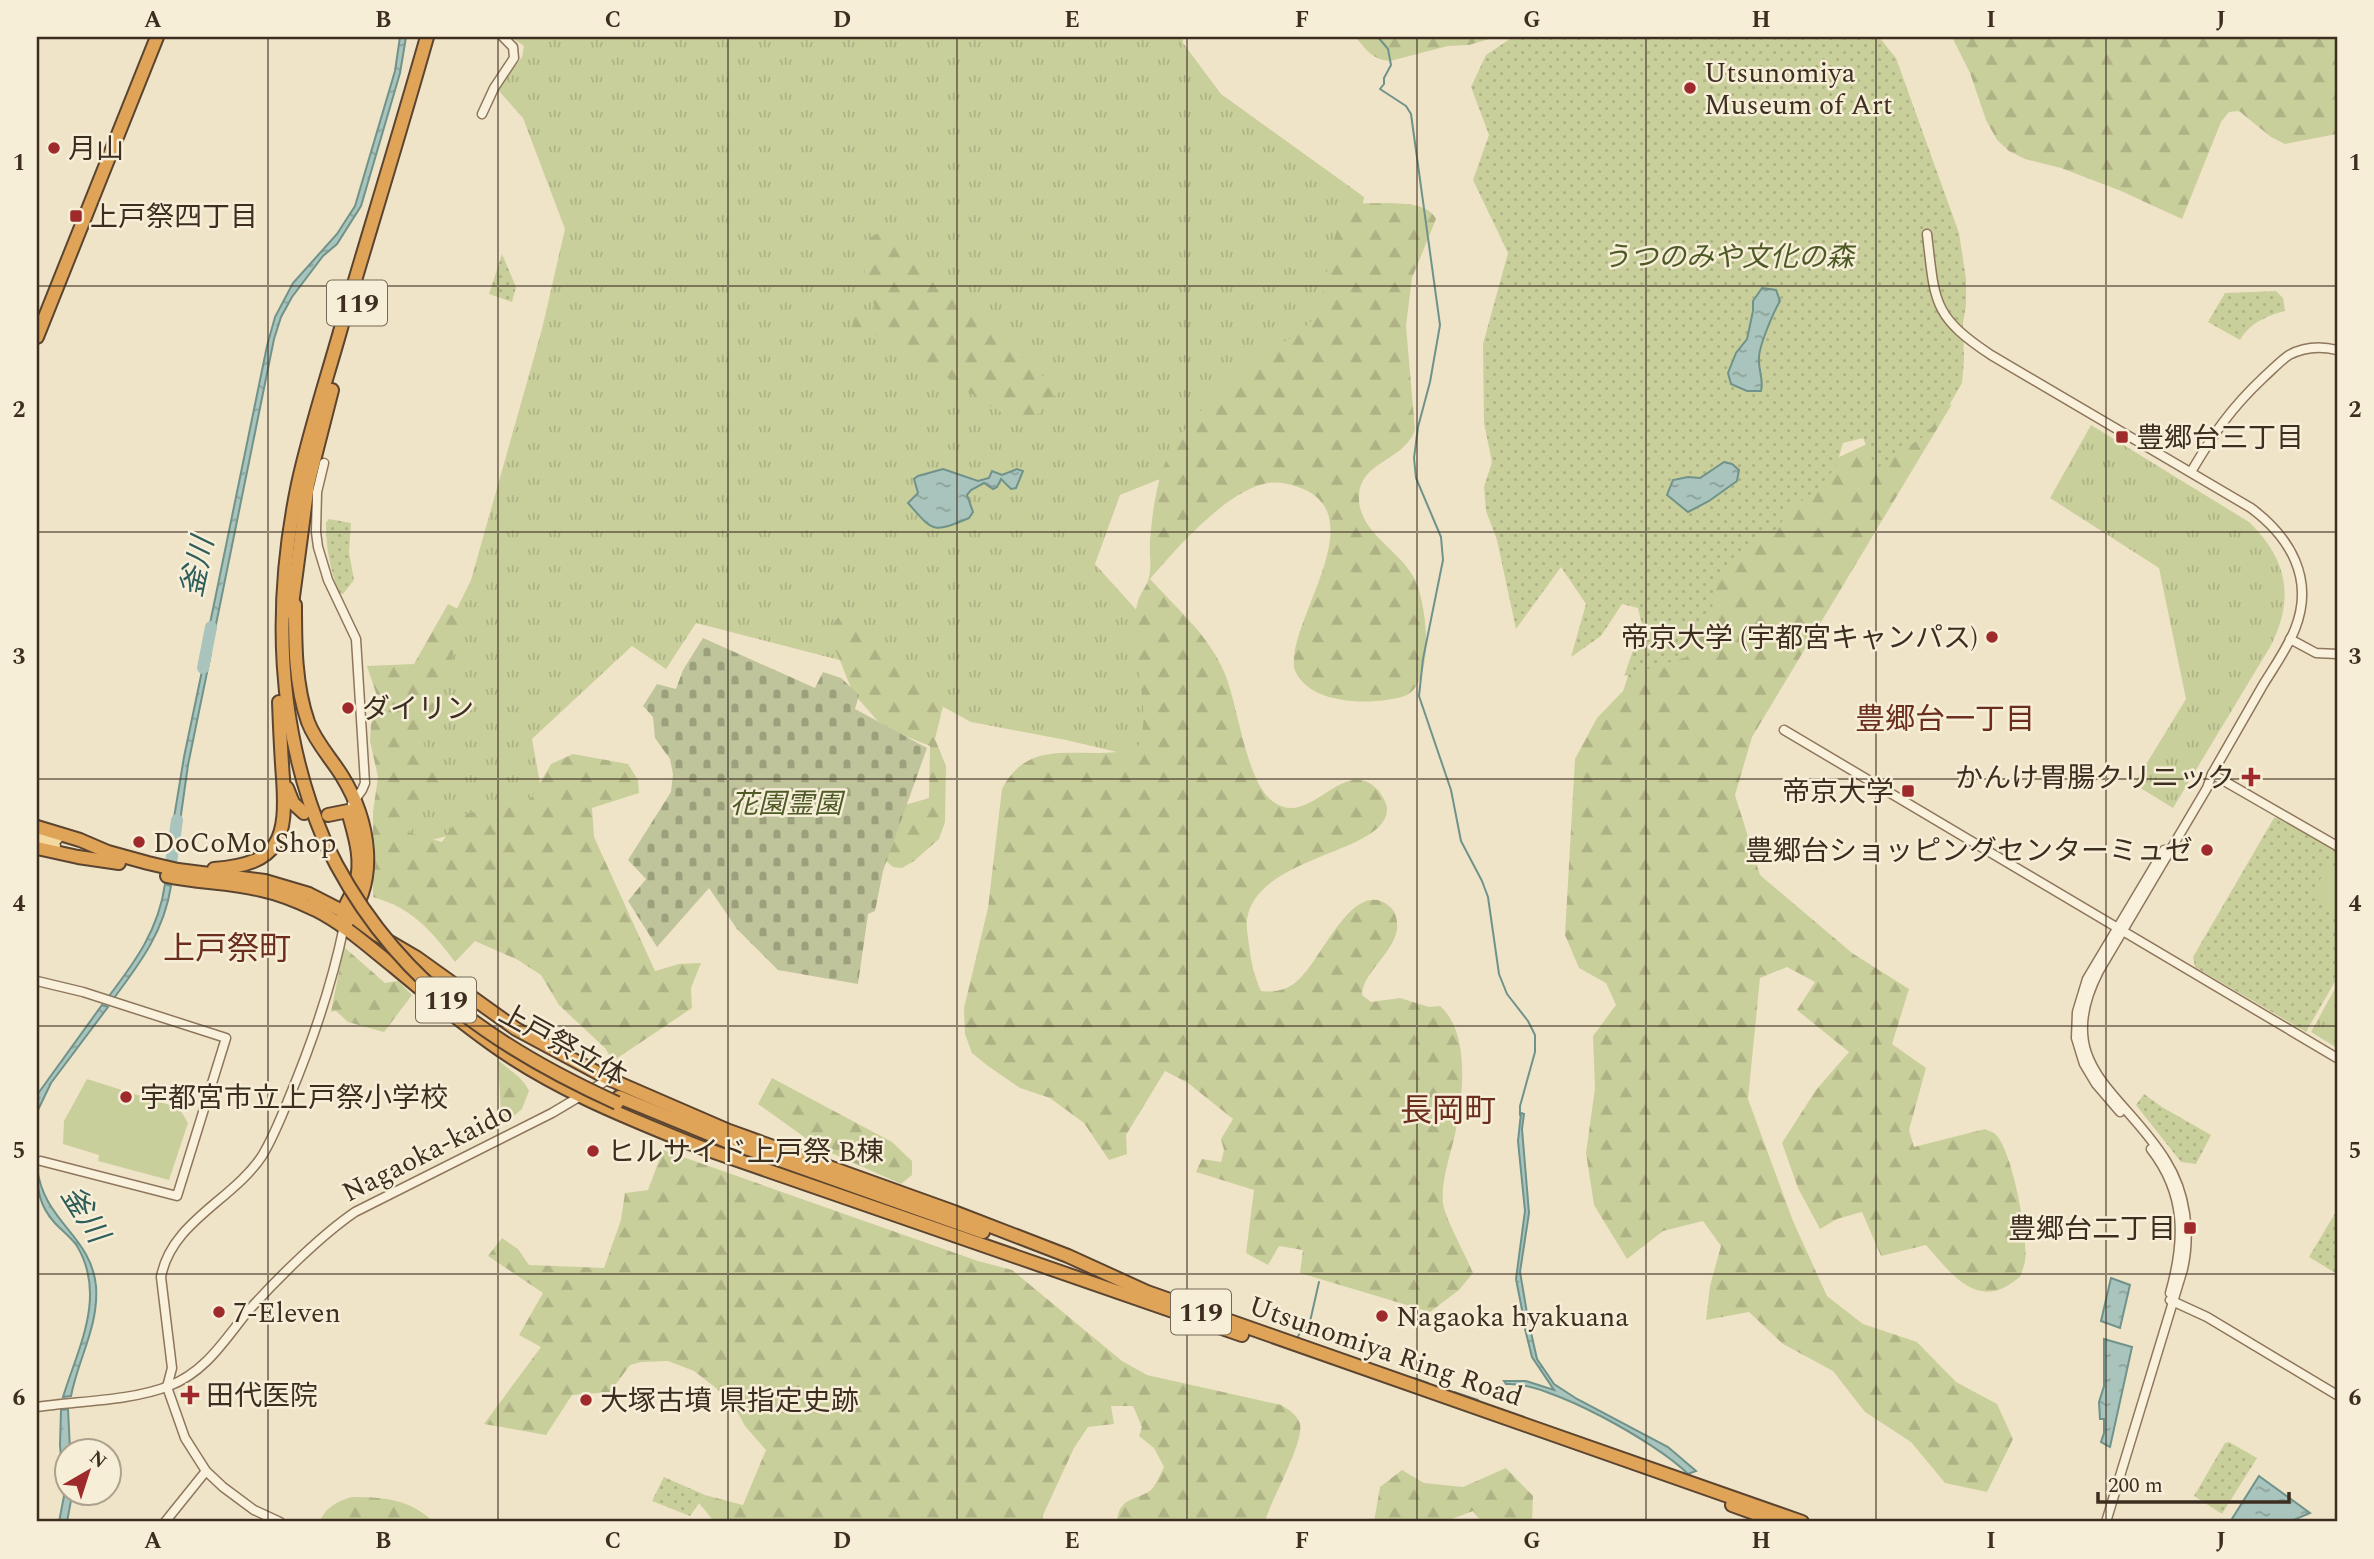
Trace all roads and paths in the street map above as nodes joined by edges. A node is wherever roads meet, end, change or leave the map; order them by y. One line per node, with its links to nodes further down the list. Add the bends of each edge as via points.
1 (157, 37): 7 (highway)
2 (427, 37): 13 (highway, 119, via 299,484 278,603)
3 (436, 37): 13 (highway, 119, via 308,484)
4 (503, 37): 5 (street, via 513,47 513,58)
5 (482, 114)
6 (1927, 234): 10 (street, via 1937,302 1958,332)
7 (37, 337)
8 (2337, 350): 10 (street, via 2305,349 2277,365 2223,420)
9 (324, 463): 17 (street, via 315,516 318,547 328,580 353,630 359,656 365,783)
10 (2190, 472): 11 (street, via 2262,516 2291,549 2302,592 2299,618)
11 (2290, 639): 12 (street, via 2316,653); 16 (street)
12 (2337, 654)
13 (288, 681): 15 (highway, 119); 17 (highway, 119, via 313,734 341,774); 34 (highway, 上戸祭立体 / 119, bridge, via 298,765 343,877 391,947 467,1017 581,1087 758,1160)
14 (1784, 730): 28 (street)
15 (282, 756): 18 (highway, 119, via 290,796); 26 (highway, 119, via 284,819 271,849 237,866)
16 (2212, 774): 23 (street); 28 (street)
17 (351, 806): 19 (highway); 27 (highway, 119, via 363,829 368,862 366,880)
18 (304, 813)
19 (328, 815)
20 (37, 827): 25 (highway, 119, via 80,840)
21 (37, 834): 25 (main road, Utsunomiya Ring Road)
22 (37, 841): 25 (main road, Utsunomiya Ring Road)
23 (2337, 846)
24 (37, 848): 25 (highway, 119, via 78,858)
25 (109, 856): 26 (highway, Utsunomiya Ring Road / 119)
26 (178, 874): 27 (highway, Utsunomiya Ring Road / 119, via 275,883 309,894)
27 (346, 918): 31 (highway, Utsunomiya Ring Road / 119, via 417,958 516,1028); 32 (highway, Utsunomiya Ring Road / 119, via 487,1040 540,1076); 36 (street, via 300,1073 269,1143 244,1178 183,1233 164,1265 162,1291 172,1368)
28 (2119, 929): 30 (street); 35 (street, via 2088,993 2083,1038 2101,1081 2160,1152 2182,1196 2188,1240)
29 (37, 981): 33 (street, via 226,1038 177,1196)
30 (2337, 1058)
31 (609, 1079): 32 (street, Nagaoka-kaido); 34 (highway, Utsunomiya Ring Road / 119, via 754,1140 1068,1256)
32 (582, 1096): 34 (highway, Utsunomiya Ring Road / 119, via 697,1146); 36 (street, Nagaoka-kaido, via 355,1212 276,1282 215,1354)
33 (41, 1161)
34 (1144, 1296): 42 (highway, Utsunomiya Ring Road / 119); 43 (highway, Utsunomiya Ring Road / 119)
35 (2171, 1300): 37 (street); 44 (street)
36 (167, 1387): 38 (street, Nagaoka-kaido); 39 (street, via 186,1438)
37 (2337, 1395)
38 (37, 1407)
39 (206, 1471): 40 (street); 41 (street, via 231,1495)
40 (165, 1522)
41 (280, 1522)
42 (1779, 1522)
43 (1802, 1522)
44 (2104, 1522)

